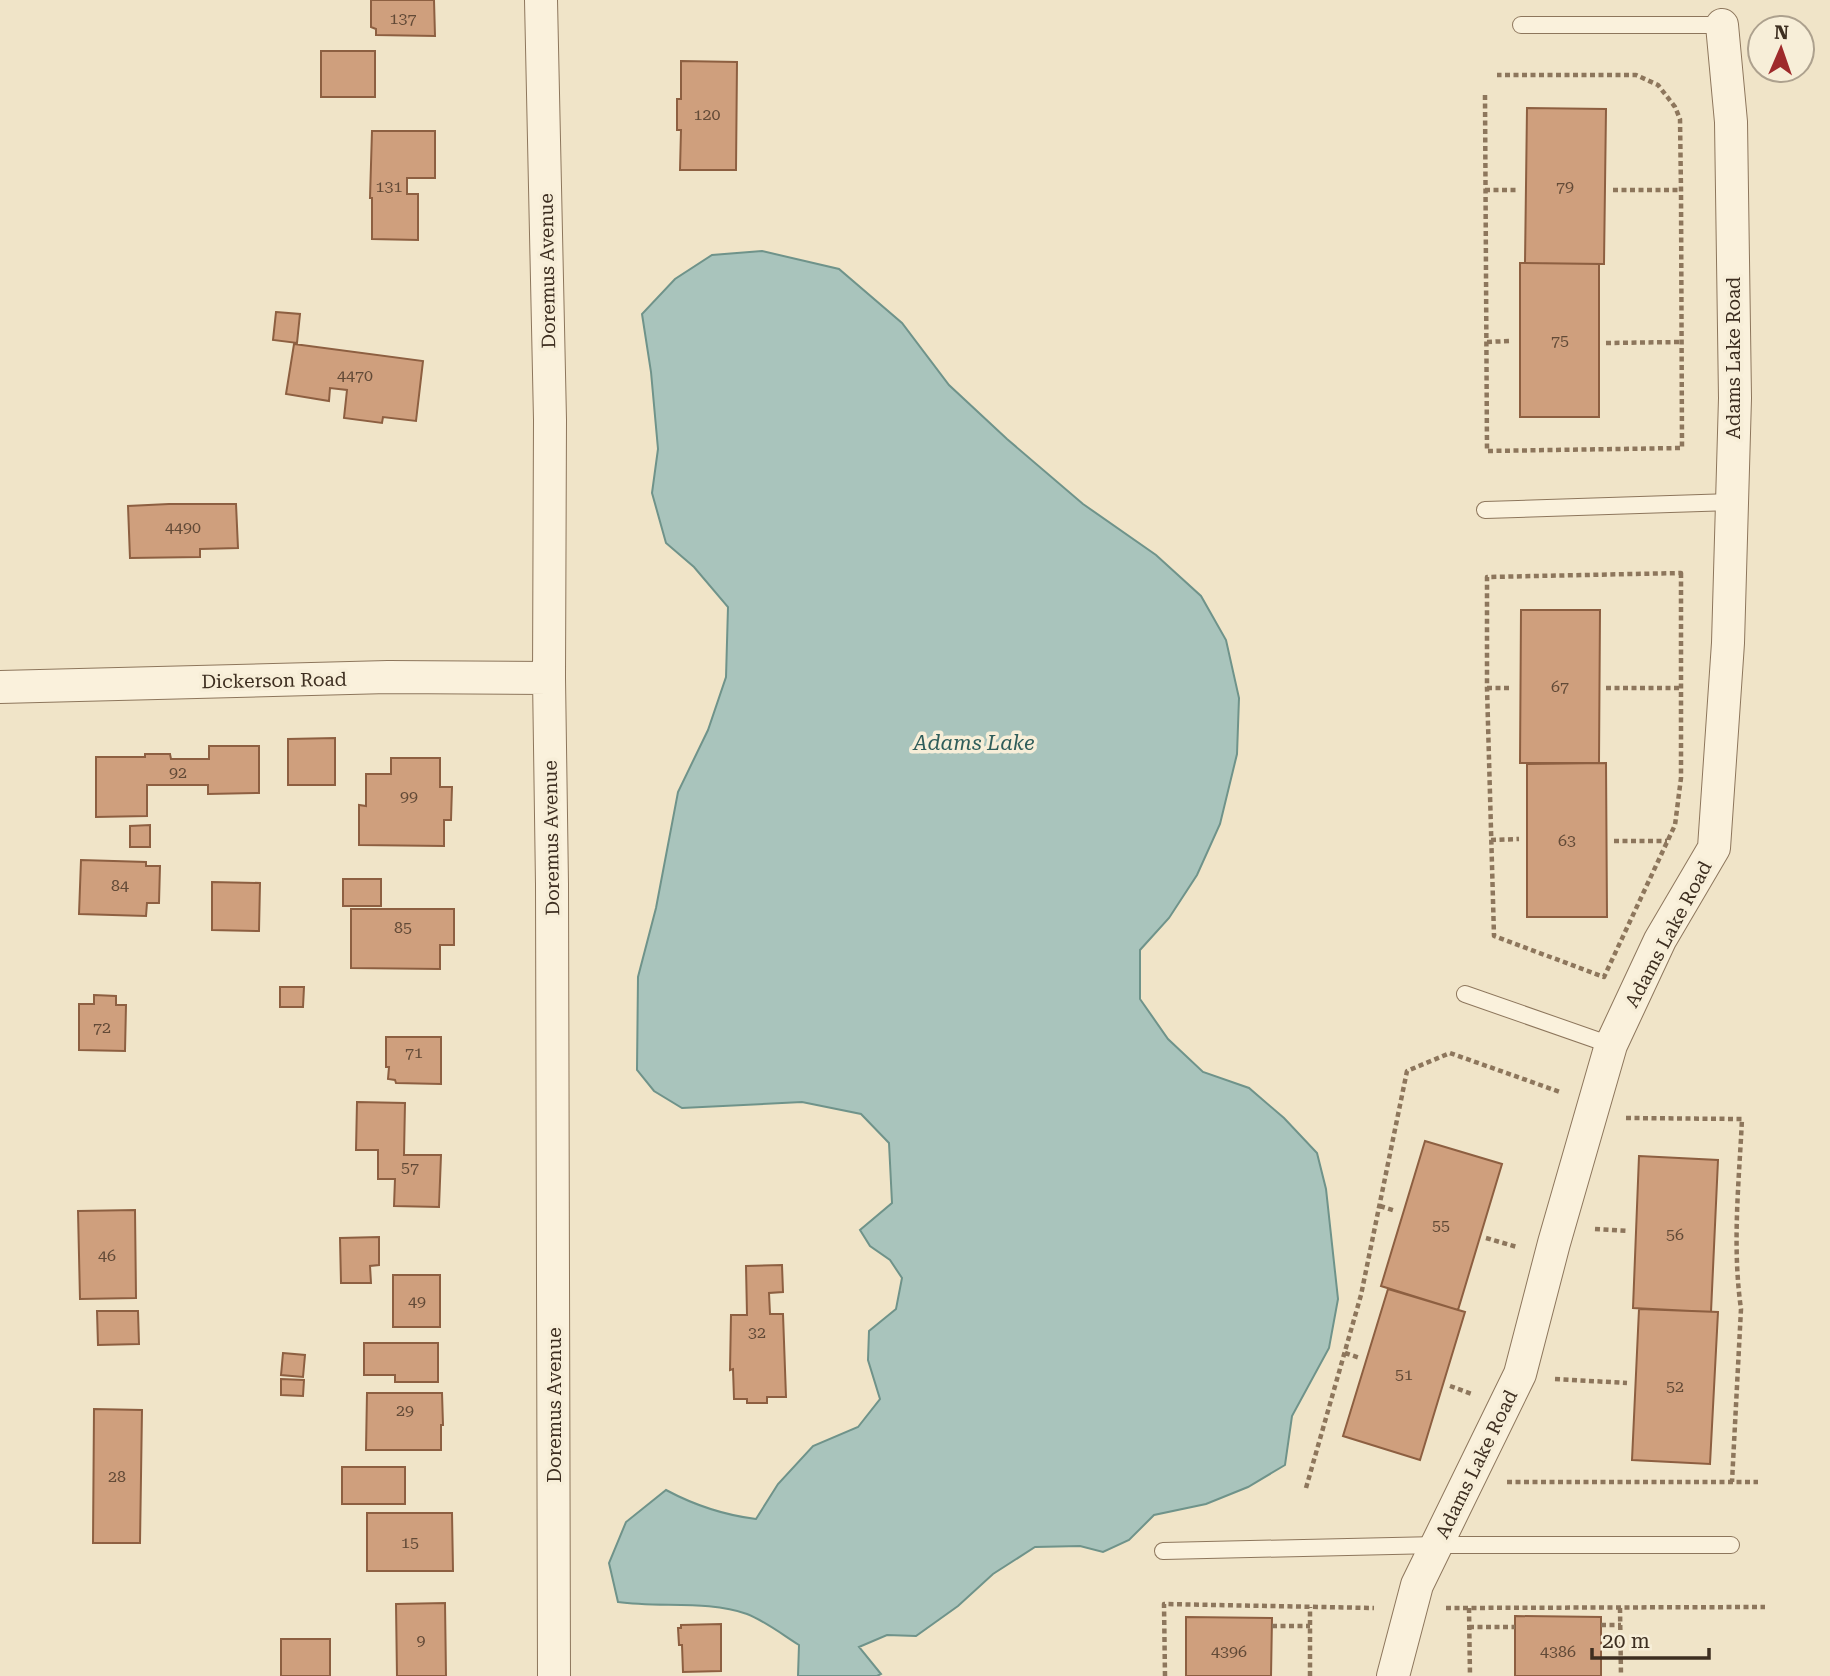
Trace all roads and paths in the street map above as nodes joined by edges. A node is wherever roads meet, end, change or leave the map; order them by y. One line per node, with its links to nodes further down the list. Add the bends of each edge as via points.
1 (541, 0): 16 (street, Doremus Avenue, via 550,420)
2 (1521, 25): 3 (lane)
3 (1722, 25): 14 (street, Adams Lake Road, via 1731,122)
4 (1497, 75): 9 (path, via 1636,75 1658,85 1680,119)
5 (1485, 95): 6 (path)
6 (1485, 190): 7 (path); 11 (path)
7 (1516, 190)
8 (1613, 190): 9 (path)
9 (1681, 190): 12 (path)
10 (1509, 341): 11 (path)
11 (1487, 342): 12 (path, via 1487,452 1682,448)
12 (1681, 342): 13 (path)
13 (1606, 344)
14 (1732, 502): 15 (lane); 27 (street, Adams Lake Road, via 1714,848 1660,940)
15 (1485, 510)
16 (549, 678): 17 (street, Dickerson Road, via 388,677); 62 (street, Doremus Avenue)
17 (0, 687)
18 (1487, 688): 19 (path); 21 (path, via 1487,577 1681,573); 23 (path)
19 (1511, 688)
20 (1606, 688): 21 (path)
21 (1681, 688): 25 (path, via 1680,794)
22 (1519, 839): 23 (path)
23 (1491, 840): 25 (path, via 1494,936 1604,977)
24 (1614, 841): 25 (path)
25 (1667, 841)
26 (1465, 994): 27 (lane)
27 (1611, 1045): 48 (street, Adams Lake Road, via 1520,1374)
28 (1563, 1093): 30 (path, via 1450,1053 1407,1071)
29 (1623, 1118): 45 (path, via 1742,1119 1736,1237 1741,1321)
30 (1380, 1206): 31 (path); 38 (path)
31 (1396, 1211)
32 (1590, 1228): 33 (path)
33 (1628, 1231)
34 (1486, 1238): 36 (path)
35 (1520, 1240): 36 (path)
36 (1518, 1247): 37 (path)
37 (1515, 1257)
38 (1345, 1353): 39 (path); 47 (path)
39 (1360, 1359)
40 (1544, 1378): 41 (path)
41 (1627, 1383)
42 (1450, 1386): 43 (path)
43 (1480, 1396)
44 (1502, 1482): 45 (path)
45 (1732, 1482): 46 (path)
46 (1758, 1482)
47 (1306, 1488)
48 (1437, 1545): 49 (lane); 50 (lane); 55 (street, Adams Lake Road)
49 (1731, 1545)
50 (1163, 1551)
51 (1310, 1606): 55 (path); 59 (path); 63 (path, via 1164,1604)
52 (1765, 1607): 54 (path)
53 (1469, 1608): 54 (path); 55 (path); 60 (path)
54 (1620, 1608): 57 (path)
55 (1411, 1609): 65 (street, Adams Lake Road)
56 (1601, 1625): 57 (path)
57 (1620, 1625): 67 (path)
58 (1272, 1626): 59 (path)
59 (1310, 1626): 64 (path)
60 (1469, 1626): 61 (path); 66 (path)
61 (1515, 1627)
62 (554, 1676)
63 (1165, 1676)
64 (1310, 1676)
65 (1393, 1676)
66 (1470, 1676)
67 (1621, 1676)

